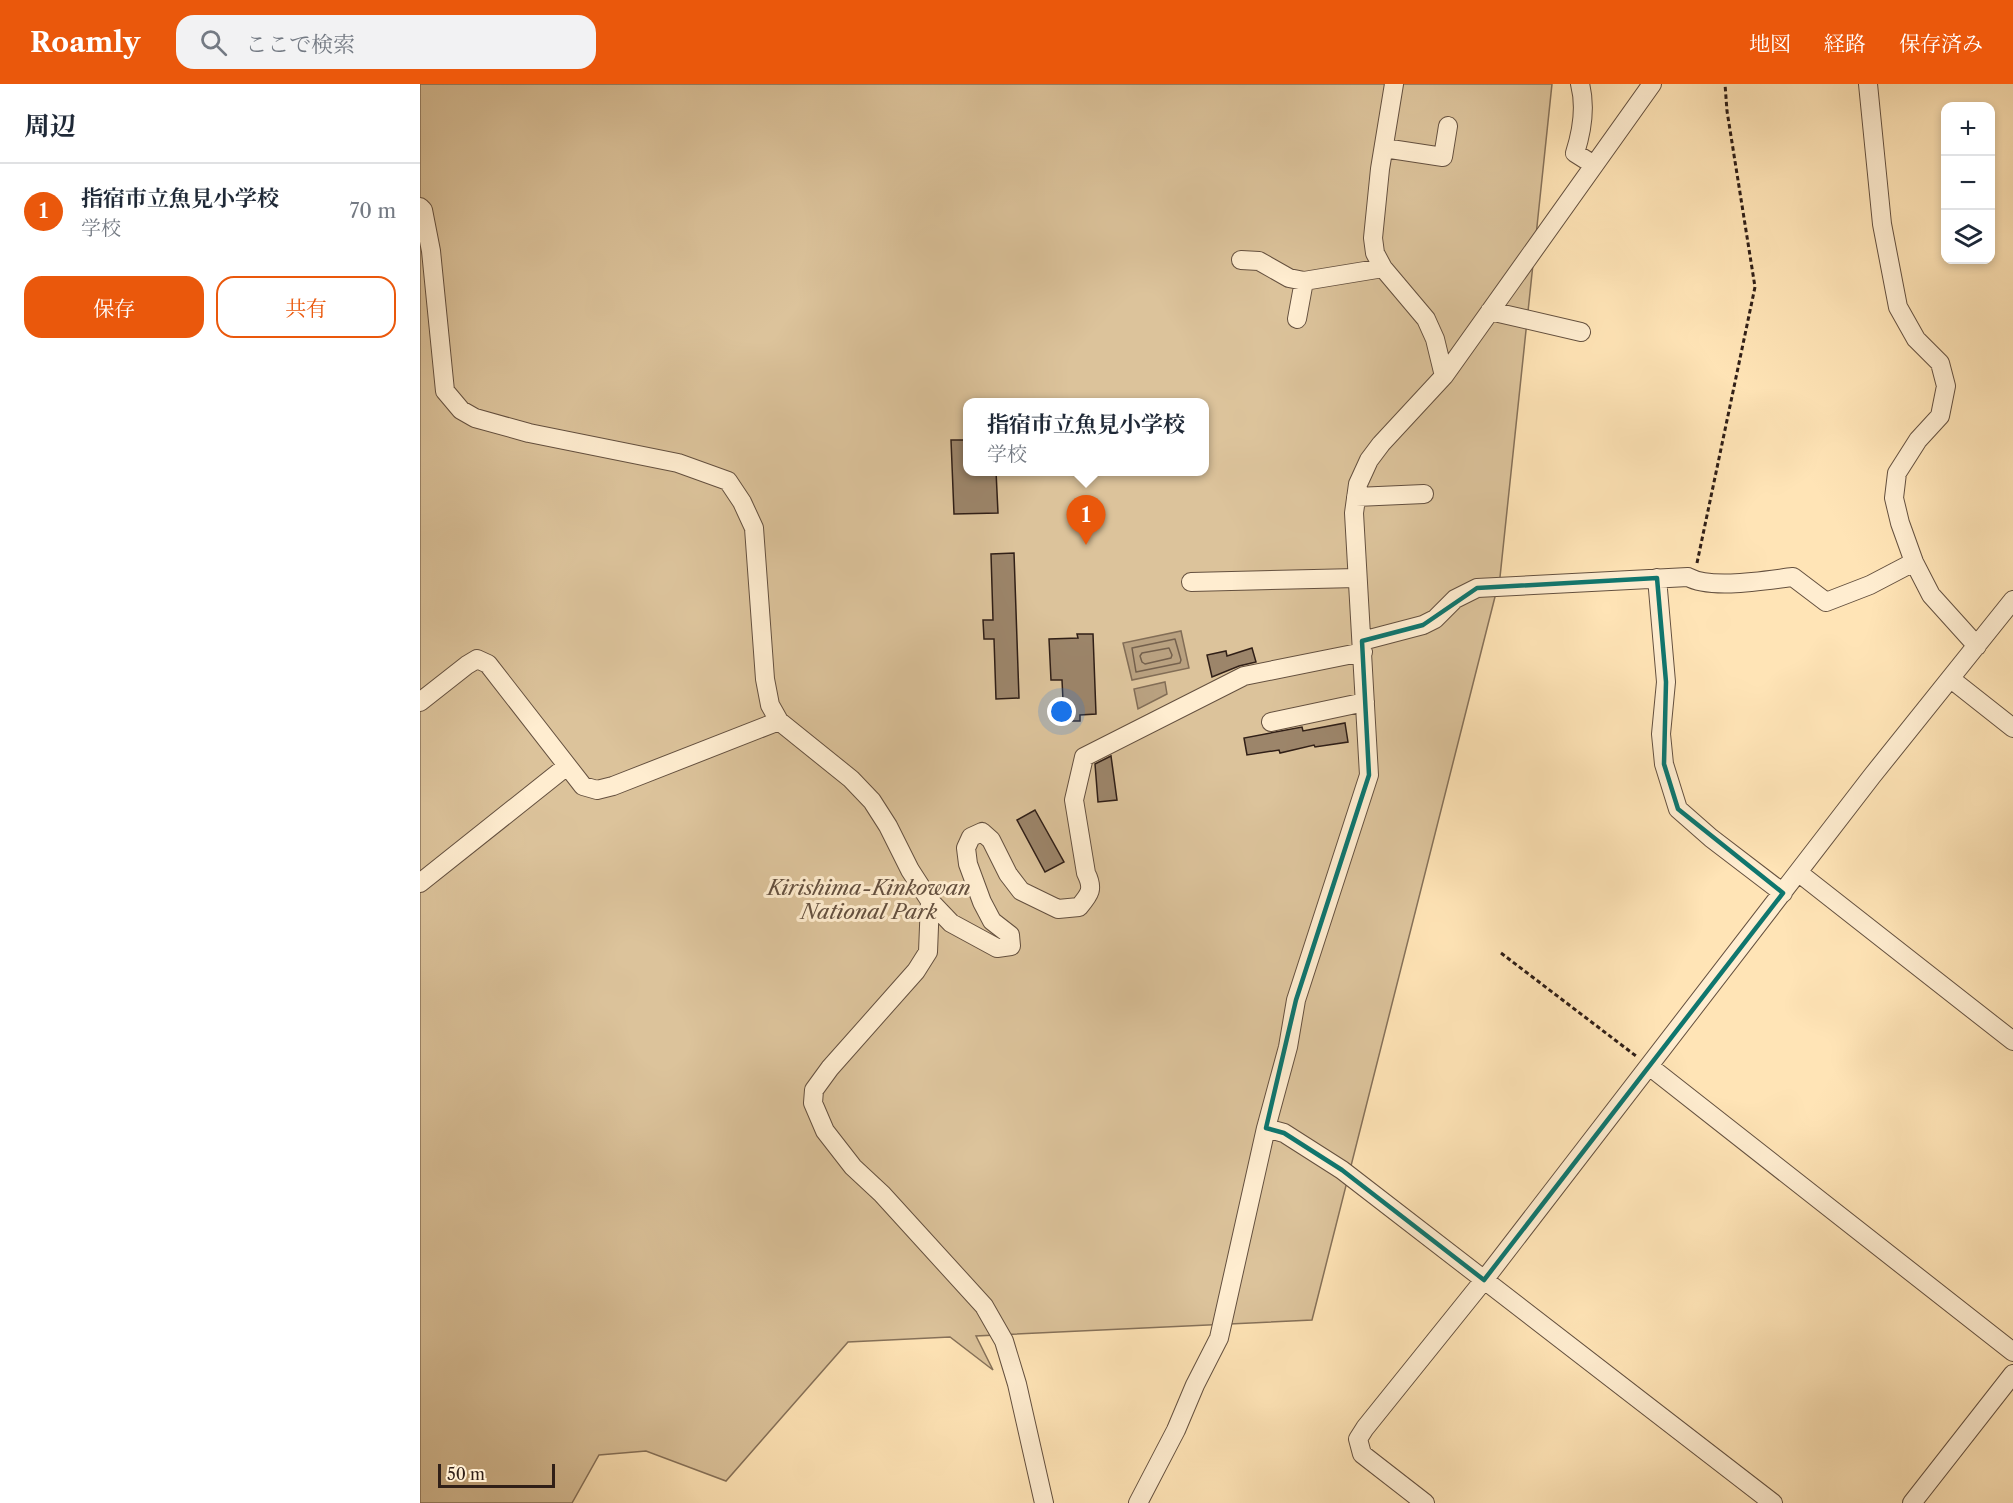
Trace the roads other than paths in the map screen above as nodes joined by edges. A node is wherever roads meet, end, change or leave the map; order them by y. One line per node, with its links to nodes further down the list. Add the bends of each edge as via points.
1 (1394, 84): 6 (street)
2 (1580, 84): 7 (street, via 1582,130 1575,153)
3 (1652, 84): 7 (street)
4 (1868, 84): 18 (street, via 1882,224 1898,307 1916,339 1940,363 1946,386 1940,416 1918,440 1897,473 1894,498)
5 (1449, 126): 6 (street, via 1443,156)
6 (1383, 148): 10 (street, via 1373,238)
7 (1594, 165): 12 (street)
8 (420, 207): 28 (street, via 431,251 445,391 461,410 475,418 529,433 678,463 728,481 754,528 765,679 770,705)
9 (1241, 260): 11 (street, via 1259,261 1289,278)
10 (1383, 268): 11 (street); 15 (street, via 1426,319)
11 (1304, 281): 13 (street)
12 (1490, 311): 14 (street); 15 (street)
13 (1297, 319)
14 (1581, 332)
15 (1444, 376): 17 (street, via 1369,460)
16 (1424, 494): 17 (street)
17 (1356, 497): 19 (street)
18 (1914, 562): 20 (street, via 1826,602 1793,577 1726,584 1688,577); 23 (street, via 1931,595)
19 (1357, 578): 21 (street); 24 (street)
20 (1657, 578): 24 (street, via 1477,588 1455,599 1435,619); 34 (street, via 1666,682 1661,734 1664,764 1678,809)
21 (1191, 582)
22 (2013, 600): 23 (street)
23 (1977, 646): 25 (street)
24 (1363, 647): 27 (street); 35 (street, via 1244,676 1084,757 1074,800 1086,873 1091,882 1089,895 1079,907 1058,909 1021,891 991,840 982,832 971,837 966,848 968,864 982,902 992,921 1010,935 1011,946 997,948 951,923)
25 (1951, 679): 30 (street); 32 (street)
26 (420, 702): 31 (street, via 477,659 488,663)
27 (1365, 702): 29 (street); 38 (street, via 1369,775 1296,1000)
28 (779, 721): 31 (street, via 597,790 583,786); 35 (street, via 872,801)
29 (1271, 722)
30 (2013, 728)
31 (567, 766): 33 (street)
32 (1799, 873): 34 (street); 36 (street)
33 (420, 883)
34 (1783, 893): 37 (street)
35 (930, 901): 43 (street, via 928,952 916,971 830,1068 814,1090 813,1103 825,1131 853,1167 984,1306 1004,1341)
36 (2013, 1041)
37 (1649, 1066): 39 (street); 40 (street)
38 (1266, 1128): 39 (street, via 1284,1133 1342,1170); 44 (street, via 1219,1338)
39 (1484, 1280): 42 (street, via 1358,1439 1362,1454); 46 (street)
40 (2013, 1352)
41 (2013, 1374): 47 (street)
42 (1402, 1495): 45 (street)
43 (1044, 1503)
44 (1138, 1503)
45 (1425, 1503)
46 (1773, 1503)
47 (1912, 1503)

